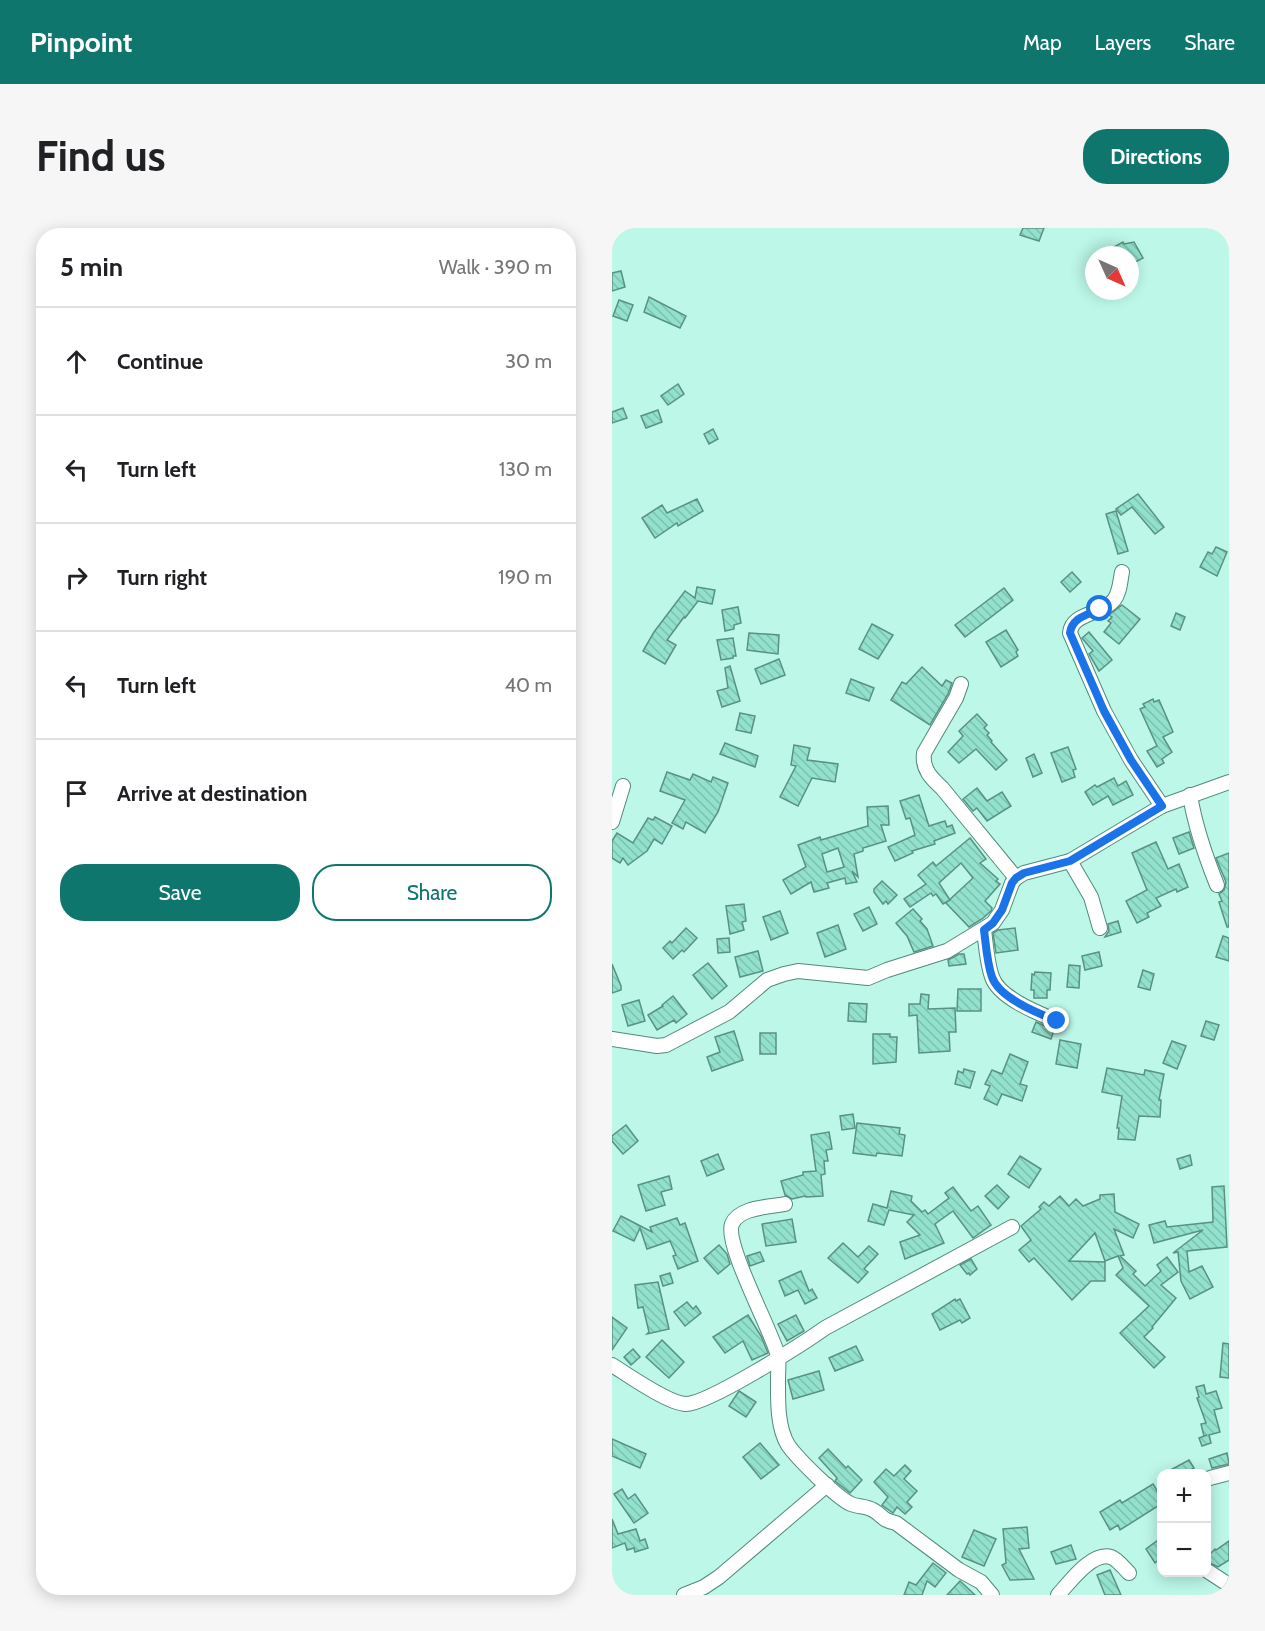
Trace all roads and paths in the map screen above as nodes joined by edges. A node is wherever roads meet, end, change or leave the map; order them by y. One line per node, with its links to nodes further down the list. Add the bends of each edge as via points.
1 (1122, 572): 6 (street, via 1112,602 1076,620 1070,633 1104,711)
2 (961, 684): 9 (street, via 924,753 923,762 928,775)
3 (1229, 782): 5 (street)
4 (623, 786): 7 (street)
5 (1190, 795): 6 (street); 10 (street)
6 (1162, 806): 8 (street)
7 (612, 822)
8 (1070, 861): 9 (street); 11 (street, via 1091,897)
9 (1016, 878): 12 (street, via 1002,910)
10 (1216, 885)
11 (1100, 928)
12 (984, 930): 13 (street, via 992,978 998,987 1034,1012); 14 (street, via 947,951 868,978 798,972 767,980 729,1012 666,1045)
13 (1057, 1021)
14 (612, 1040)
15 (785, 1204): 17 (street, via 745,1212 732,1225 731,1235)
16 (1012, 1227): 17 (street, via 825,1328)
17 (778, 1358): 18 (street, via 710,1396 687,1404 670,1400); 21 (street, via 782,1433 789,1447)
18 (612, 1365)
19 (1229, 1473): 20 (street)
20 (1211, 1478)
21 (827, 1485): 25 (street, via 719,1577); 26 (street, via 849,1503 874,1510 884,1520 896,1523 944,1560 981,1582)
22 (1129, 1573): 27 (street, via 1112,1557 1101,1556 1085,1566)
23 (1211, 1573): 24 (street)
24 (1229, 1585)
25 (684, 1595)
26 (992, 1595)
27 (1058, 1595)

